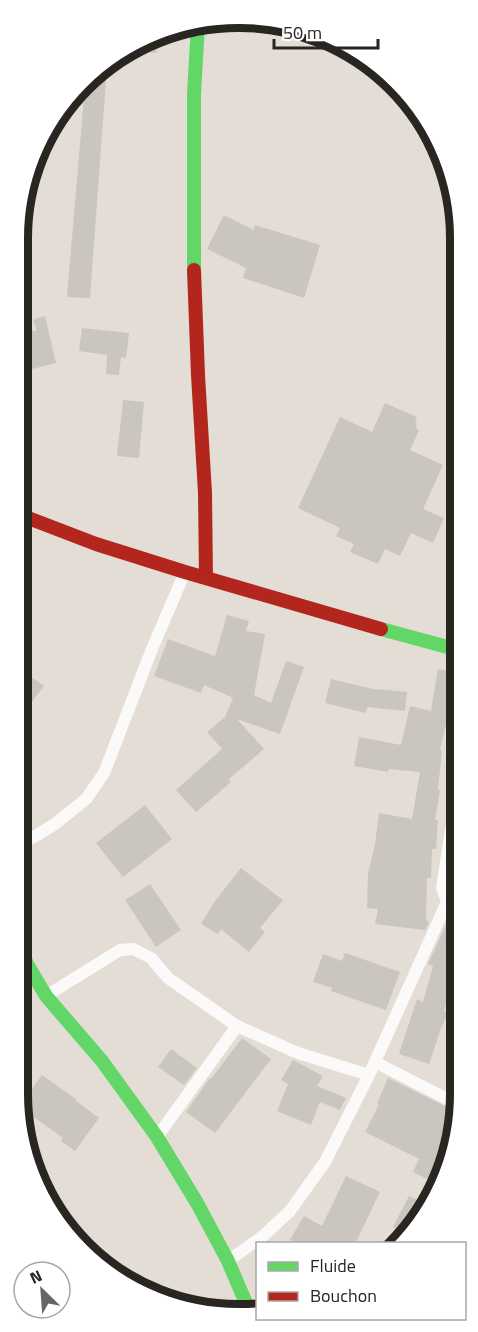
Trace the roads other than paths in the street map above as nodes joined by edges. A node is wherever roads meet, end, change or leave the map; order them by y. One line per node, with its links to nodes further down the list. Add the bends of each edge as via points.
1 (197, 33): 4 (street, via 194,245 206,493)
2 (28, 518): 3 (street)
3 (185, 572): 4 (street); 7 (street, via 104,773 86,800)
4 (206, 578): 5 (street)
5 (450, 647)
6 (450, 836): 8 (street, via 442,888)
7 (29, 839)
8 (450, 903)
9 (450, 907): 13 (street)
10 (29, 967): 11 (street)
11 (46, 996): 12 (street, via 120,950 134,949); 16 (street, via 102,1061)
12 (237, 1026): 14 (street, via 298,1053); 16 (street)
13 (375, 1062): 14 (street); 15 (street)
14 (369, 1076): 17 (street, via 325,1162 290,1211 264,1236)
15 (449, 1100)
16 (157, 1137): 17 (street)
17 (228, 1261): 18 (street)
18 (246, 1303)

